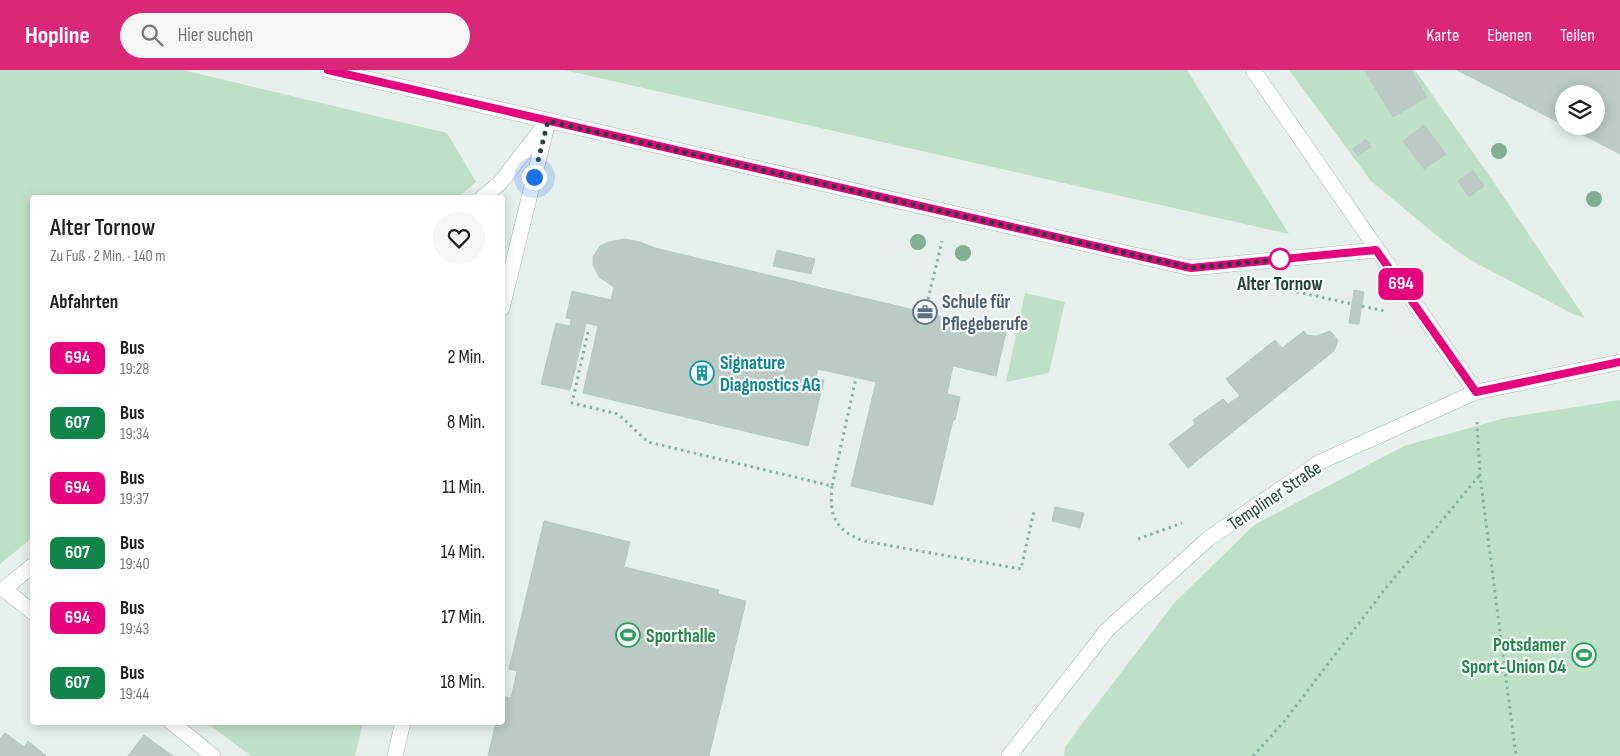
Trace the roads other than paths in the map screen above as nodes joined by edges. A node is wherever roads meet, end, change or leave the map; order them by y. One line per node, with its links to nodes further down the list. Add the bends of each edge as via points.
1 (328, 70): 3 (street)
2 (1253, 70): 5 (street)
3 (548, 121): 4 (street, via 500,182); 5 (street, via 1191,268); 6 (street)
4 (485, 195)
5 (1376, 250): 8 (street)
6 (505, 296)
7 (1620, 362): 8 (street, Templiner Straße)
8 (1476, 392): 15 (street, Templiner Straße, via 1320,462 1208,539 1107,630)
9 (30, 568): 10 (street, via 4,589)
10 (30, 610)
11 (175, 725): 13 (street)
12 (402, 725): 14 (street)
13 (213, 756)
14 (395, 756)
15 (1009, 756)

